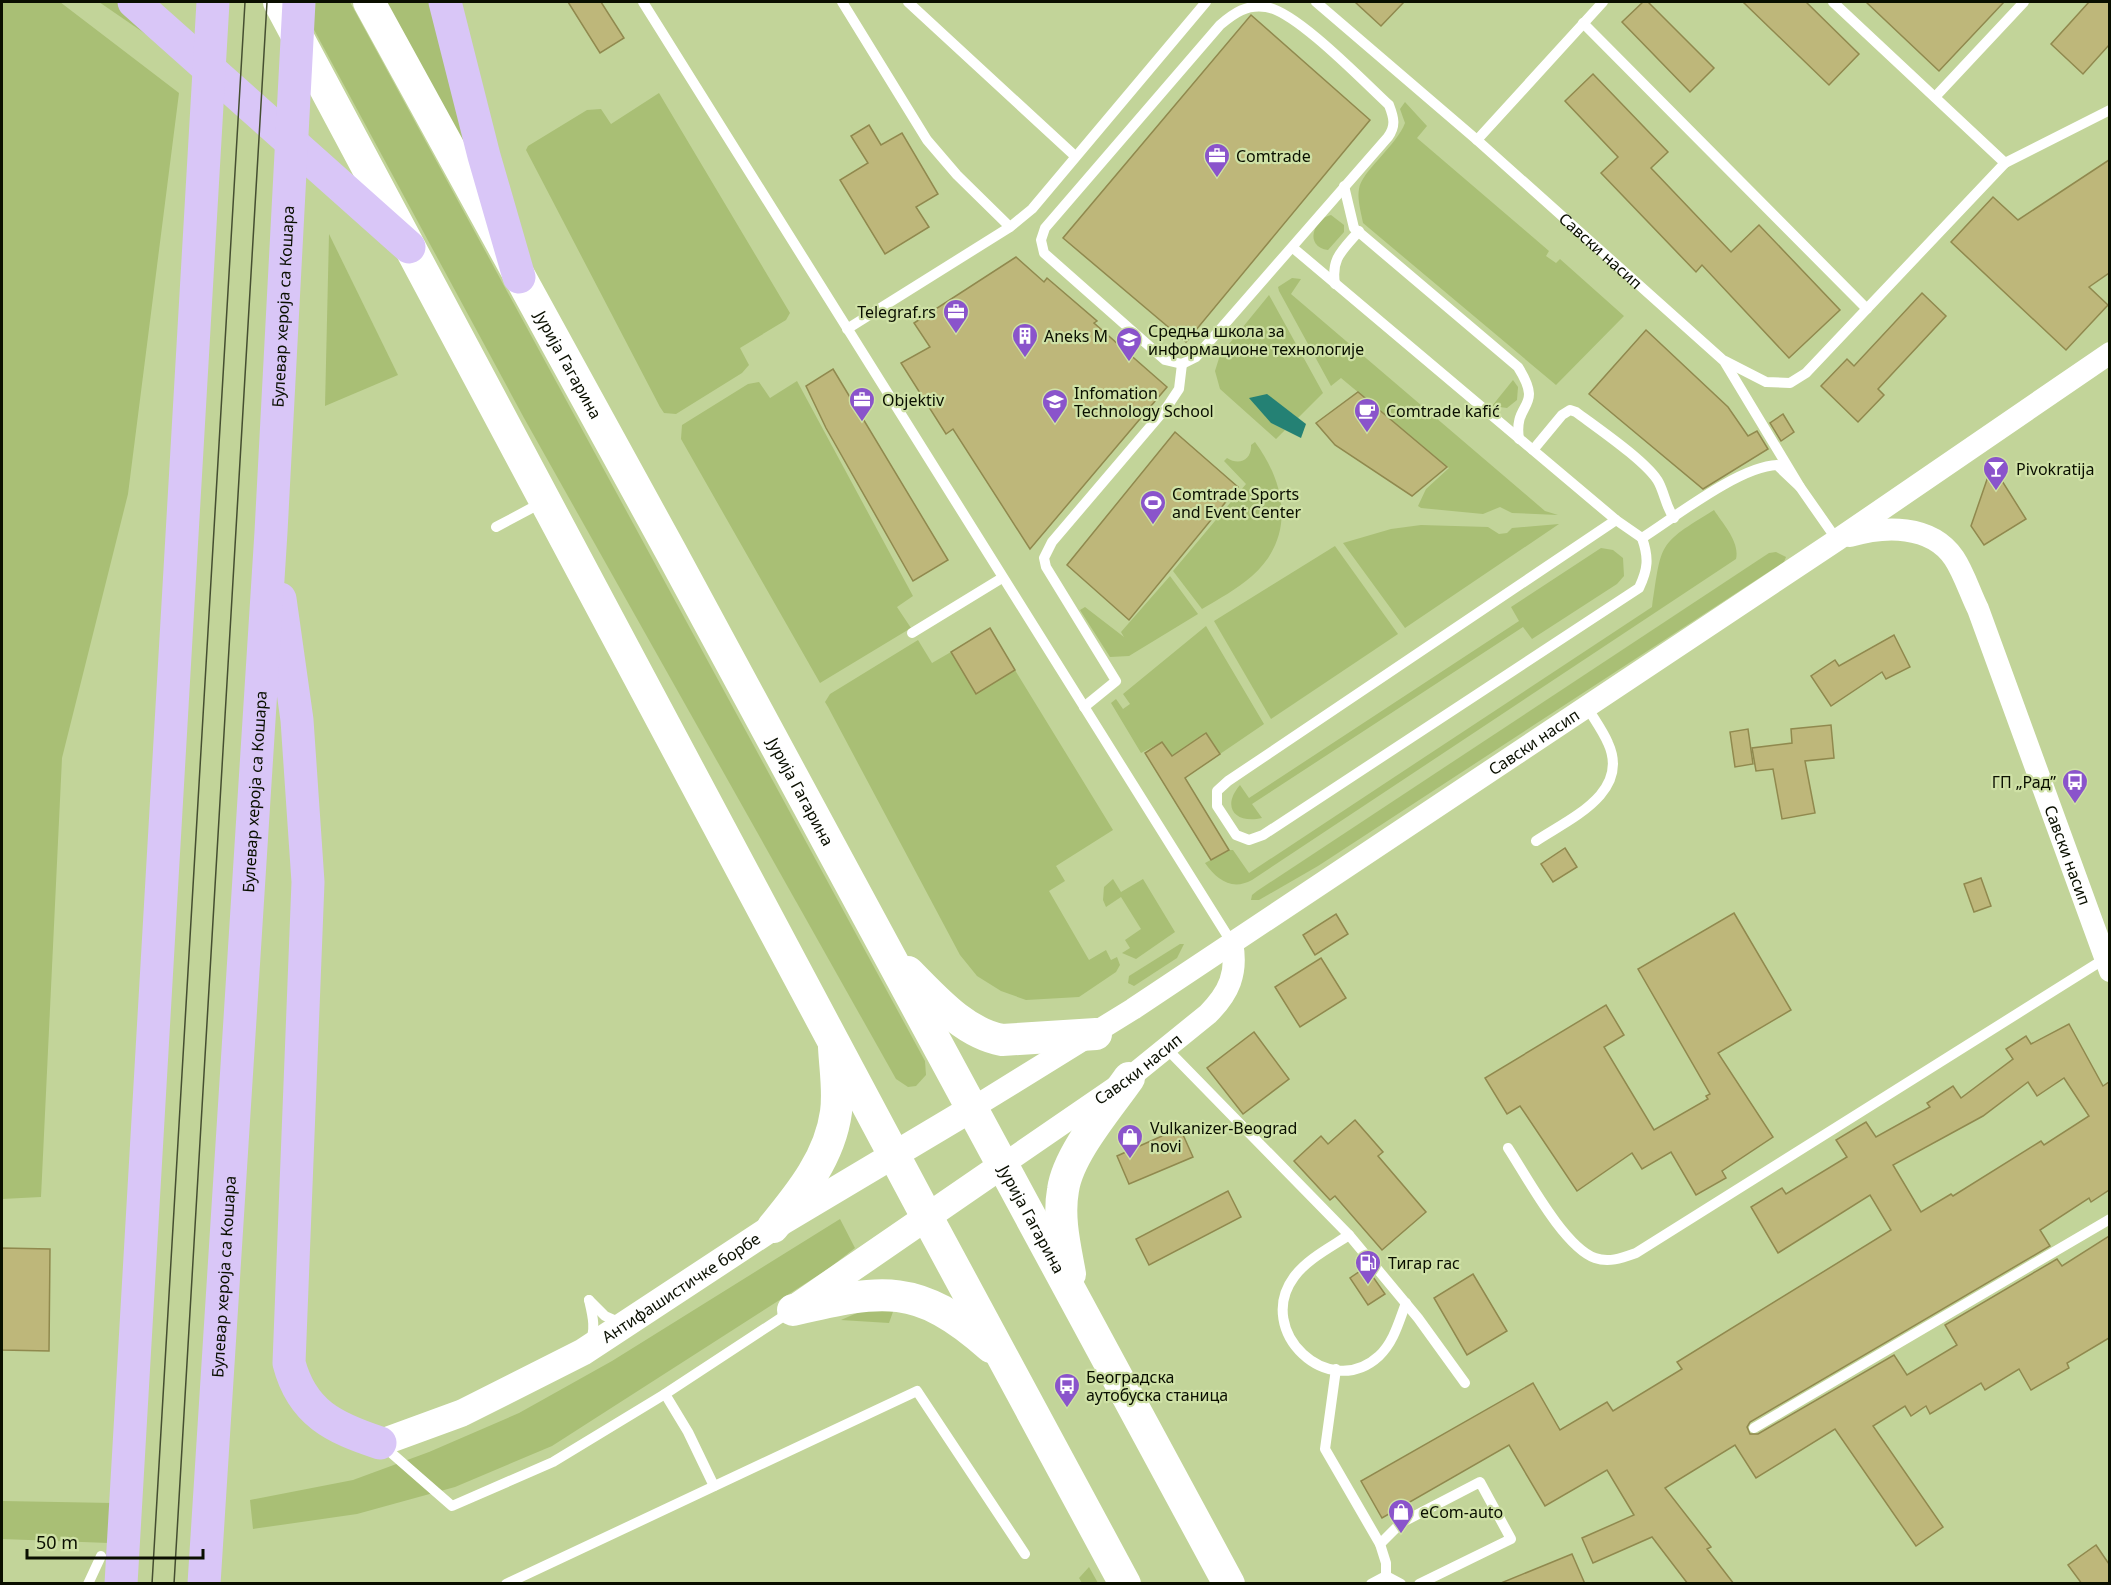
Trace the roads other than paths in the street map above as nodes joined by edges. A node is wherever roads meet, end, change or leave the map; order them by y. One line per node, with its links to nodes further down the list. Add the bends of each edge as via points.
1 (134, 2): 24 (main road)
2 (213, 2): 80 (main road)
3 (279, 2): 24 (main road)
4 (299, 2): 40 (main road, Булевар хероја са Кошара)
5 (369, 2): 26 (main road, Јурија Гагарина)
6 (445, 2): 26 (main road)
7 (643, 2): 29 (lane)
8 (842, 2): 22 (lane, via 934,149)
9 (908, 2): 19 (lane)
10 (1206, 2): 19 (lane)
11 (1316, 2): 18 (lane, Савски насип)
12 (1603, 2): 15 (lane)
13 (1833, 2): 16 (lane)
14 (2024, 2): 16 (lane)
15 (1583, 23): 18 (lane); 28 (lane)
16 (1935, 97): 20 (lane)
17 (2109, 110): 20 (lane)
18 (1477, 140): 31 (lane, Савски насип)
19 (1075, 156): 22 (lane, via 1032,208)
20 (2005, 163): 28 (lane)
21 (1344, 186): 23 (lane, via 1354,228); 25 (lane); 32 (lane, via 1394,128 1389,105 1282,11 1250,6 1234,13 1045,228 1041,240 1044,253 1165,360)
22 (1010, 226): 29 (lane)
23 (1359, 231): 27 (lane, via 1332,268); 33 (lane, via 1518,367 1531,392 1520,415)
24 (409, 247): 36 (main road)
25 (1292, 247): 27 (lane); 32 (lane, via 1203,350)
26 (519, 277): 49 (main road, Јурија Гагарина)
27 (1335, 284): 33 (lane)
28 (1867, 309): 31 (lane, via 1806,373 1790,383 1766,382)
29 (847, 329): 43 (lane)
30 (2109, 353): 42 (street, Савски насип)
31 (1725, 361): 35 (lane, Савски насип)
32 (1182, 364): 45 (lane, via 1179,389 1151,428 1052,542 1044,558 1116,681)
33 (1519, 439): 34 (lane)
34 (1533, 450): 37 (lane, via 1562,415 1570,410 1576,412 1659,482 1666,507); 38 (lane)
35 (1800, 487): 37 (lane, via 1777,465 1766,465 1738,477); 42 (lane, Савски насип)
36 (545, 501): 39 (lane); 52 (main road)
37 (1674, 518): 41 (lane)
38 (1616, 520): 41 (lane); 41 (lane, via 1228,781 1217,791 1217,806 1236,836 1250,840 1263,835 1639,588 1648,557)
39 (496, 527)
40 (271, 532): 73 (main road, via 297,720 308,882 289,1363 294,1384 317,1415); 81 (main road, Булевар хероја са Кошара)
41 (1642, 538)
42 (1837, 540): 46 (street, Савски насип); 50 (street, Савски насип, via 1877,531 1918,532 1936,541 1953,557 1978,609)
43 (1002, 578): 44 (lane); 45 (lane)
44 (912, 633)
45 (1084, 707): 48 (lane)
46 (1587, 707): 47 (lane, via 1609,745 1612,776 1600,799); 48 (street, Савски насип)
47 (1536, 841)
48 (1232, 943): 51 (street, Савски насип); 53 (street, Савски насип, via 1234,972 1220,1003)
49 (887, 952): 51 (main road, via 953,1014 991,1038); 55 (main road, Јурија Гагарина)
50 (2108, 964): 56 (lane, via 1636,1253 1617,1259 1596,1259 1572,1242)
51 (1096, 1034): 55 (street, Савски насип)
52 (834, 1040): 57 (main road); 61 (main road, via 837,1110 829,1146 800,1194)
53 (1166, 1048): 54 (street, Савски насип); 62 (lane)
54 (1129, 1078): 58 (street, Савски насип); 63 (main road, via 1086,1140 1063,1189 1062,1226)
55 (971, 1109): 57 (street, Антифашистичке борбе); 58 (main road, Јурија Гагарина)
56 (1508, 1148)
57 (894, 1155): 59 (main road); 61 (street, Антифашистичке борбе)
58 (1001, 1166): 59 (street); 63 (main road, Јурија Гагарина)
59 (927, 1217): 65 (street); 68 (main road)
60 (2109, 1219): 72 (lane)
61 (773, 1227): 66 (street, Антифашистичке борбе)
62 (1349, 1235): 64 (lane); 69 (lane, via 1294,1277 1282,1311 1293,1346 1322,1368)
63 (1074, 1298): 84 (main road, Јурија Гагарина)
64 (1406, 1303): 69 (lane, via 1392,1341 1379,1356 1362,1367); 70 (lane)
65 (793, 1310): 68 (main road, via 879,1294 923,1301 968,1327); 71 (lane)
66 (633, 1320): 67 (street, Антифашистичке борбе); 67 (lane, via 619,1324 589,1300 592,1338)
67 (583, 1352): 73 (street, Антифашистичке борбе, via 503,1394)
68 (1004, 1358): 83 (main road)
69 (1336, 1369): 75 (lane, via 1325,1449)
70 (1465, 1383)
71 (665, 1394): 73 (lane, via 553,1462 452,1506); 74 (lane)
72 (1754, 1428)
73 (380, 1443)
74 (714, 1486): 76 (lane, via 917,1391); 82 (lane)
75 (1380, 1544): 78 (lane); 87 (lane, via 1401,1523 1480,1482 1511,1539)
76 (1025, 1554)
77 (101, 1556): 79 (lane)
78 (1386, 1576): 85 (lane); 86 (lane)
79 (88, 1584)
80 (121, 1584)
81 (204, 1584)
82 (506, 1584)
83 (1125, 1584)
84 (1228, 1584)
85 (1371, 1584)
86 (1401, 1584)
87 (1419, 1584)

